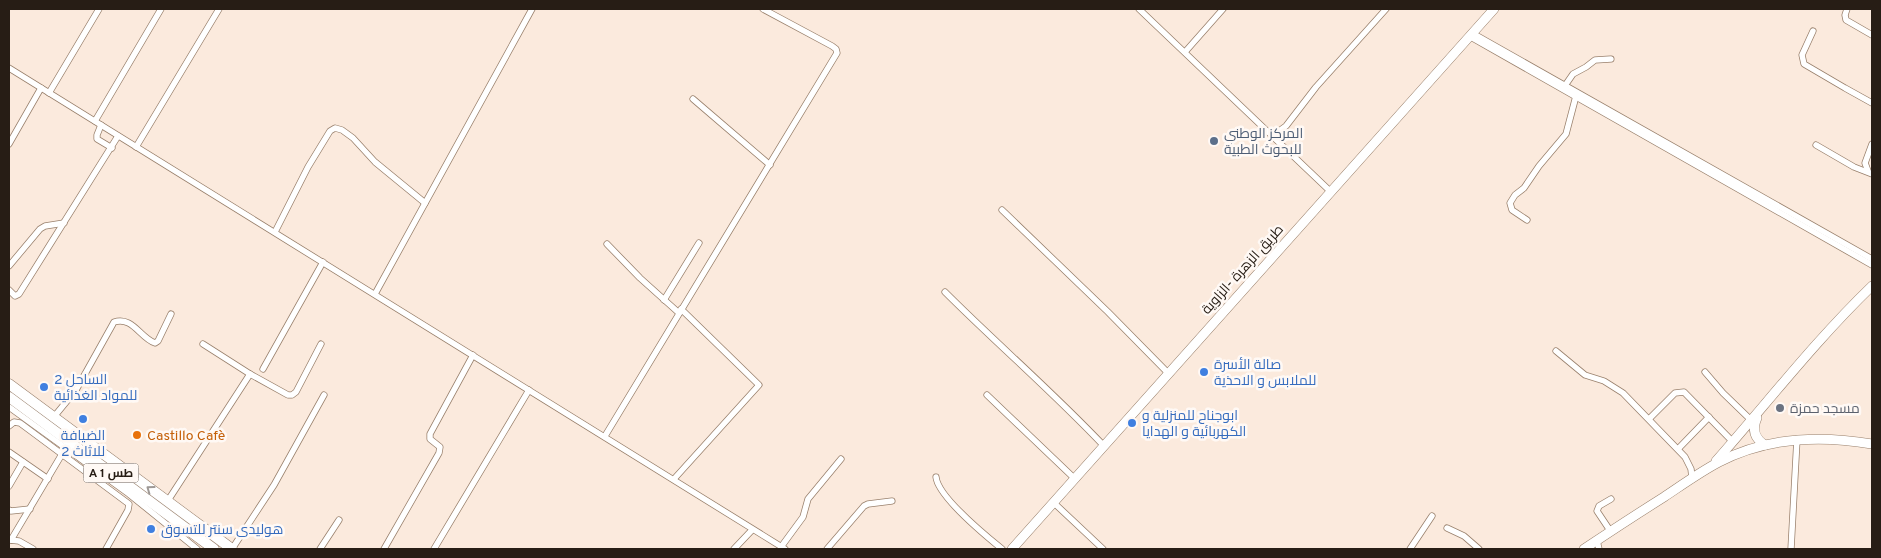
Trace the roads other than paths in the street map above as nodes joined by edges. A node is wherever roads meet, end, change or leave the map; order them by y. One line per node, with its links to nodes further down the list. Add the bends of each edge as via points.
1 (99, 9): 19 (street)
2 (161, 9): 23 (street)
3 (219, 9): 30 (street)
4 (532, 9): 35 (street)
5 (763, 9): 32 (street, via 832,46 837,53)
6 (1139, 9): 14 (street)
7 (1223, 9): 14 (street)
8 (1386, 9): 26 (street, via 1316,87 1286,126)
9 (1494, 9): 12 (main road, طريق الزهرة -الزاوية)
10 (1847, 9): 13 (street, via 1846,20)
11 (1813, 31): 22 (street, via 1802,55 1804,64)
12 (1471, 35): 17 (street); 34 (main road, طريق الزهرة -الزاوية)
13 (1872, 35)
14 (1185, 52): 26 (street)
15 (1611, 59): 17 (street, via 1595,60 1574,74)
16 (9, 68): 18 (street)
17 (1564, 87): 20 (street); 42 (street)
18 (42, 88): 19 (street); 27 (street)
19 (49, 93): 23 (street)
20 (1576, 96): 37 (street, via 1566,134 1510,203 1512,210); 44 (street)
21 (693, 99): 32 (street)
22 (1872, 103)
23 (94, 121): 24 (street)
24 (101, 125): 25 (street); 31 (street, via 97,139)
25 (118, 136): 30 (street); 31 (street)
26 (1272, 136): 34 (street)
27 (9, 144)
28 (1872, 144): 33 (street, via 1865,163)
29 (1816, 145): 33 (street, via 1854,167)
30 (136, 147): 39 (street)
31 (112, 148): 38 (street)
32 (770, 166): 51 (street)
33 (1870, 172)
34 (1330, 191): 60 (main road, طريق الزهرة -الزاوية)
35 (425, 202): 39 (street, via 375,162 353,138 335,128 308,167); 49 (street)
36 (1002, 210): 60 (street)
37 (1527, 220)
38 (64, 223): 45 (street, via 40,229); 47 (street, via 19,294 15,296)
39 (275, 232): 43 (street)
40 (699, 243): 50 (street)
41 (607, 244): 50 (street)
42 (1872, 259)
43 (323, 262): 49 (street); 57 (street)
44 (1872, 265)
45 (9, 266)
46 (1872, 286): 70 (main road, via 1819,342 1760,412)
47 (9, 290)
48 (945, 292): 78 (street)
49 (375, 294): 56 (street)
50 (664, 300): 51 (street)
51 (680, 311): 73 (street); 90 (street, via 758,385)
52 (171, 314): 68 (street, via 155,343 130,322 114,322 76,390)
53 (203, 344): 59 (street)
54 (321, 344): 59 (street, via 294,394 283,394)
55 (1556, 351): 69 (street, via 1588,376 1604,380 1623,393)
56 (473, 355): 62 (street); 112 (street, via 430,434 432,442 440,448 439,453)
57 (263, 368)
58 (1705, 372): 70 (street)
59 (250, 374): 93 (street)
60 (1168, 374): 78 (main road, طريق الزهرة -الزاوية)
61 (9, 384): 68 (highway, A 1 طس)
62 (529, 390): 73 (street); 113 (street)
63 (324, 395): 110 (street, via 274,485)
64 (986, 395): 87 (street)
65 (9, 398): 109 (highway, A 1 طس)
66 (9, 407): 108 (street, via 129,494)
67 (1709, 417): 69 (street, via 1680,391); 75 (street); 79 (street)
68 (54, 418): 93 (highway, A 1 طس, one-way to 68)
69 (1649, 419): 79 (street)
70 (1753, 425): 72 (main road); 77 (main road, via 1757,439); 80 (main road)
71 (9, 426): 82 (street, via 14,422 20,423)
72 (1740, 434): 75 (main road); 80 (main road, via 1742,445)
73 (605, 436): 90 (street)
74 (1797, 439): 76 (main road, via 1833,438); 77 (main road); 122 (street)
75 (1733, 442): 85 (main road)
76 (1872, 444)
77 (1765, 445): 80 (main road)
78 (1104, 446): 87 (main road, طريق الزهرة -الزاوية)
79 (1678, 449): 88 (street, via 1688,461)
80 (1748, 450): 85 (main road)
81 (9, 452): 84 (street)
82 (62, 454): 89 (street); 107 (street, via 129,504)
83 (841, 459): 105 (street, via 808,500 803,517)
84 (23, 462): 89 (street); 91 (street)
85 (1711, 466): 88 (main road)
86 (936, 477): 116 (street, via 942,492)
87 (1074, 478): 95 (main road, طريق الزهرة -الزاوية)
88 (1692, 478): 102 (main road)
89 (48, 479): 96 (street)
90 (674, 479): 101 (street)
91 (9, 486)
92 (1611, 499): 102 (street, via 1597,511)
93 (167, 502): 110 (highway, A 1 طس)
94 (892, 502): 115 (street, via 864,506)
95 (1053, 502): 117 (main road, طريق الزهرة -الزاوية); 118 (street)
96 (30, 509): 97 (street); 103 (street)
97 (9, 510)
98 (1432, 516): 119 (street)
99 (339, 520): 111 (street)
100 (1447, 528): 120 (street, via 1464,536)
101 (752, 530): 105 (street); 114 (street)
102 (1611, 532): 104 (main road)
103 (10, 541): 106 (street, via 19,541)
104 (1598, 545): 121 (main road)
105 (783, 548)
106 (33, 549)
107 (106, 549)
108 (197, 549)
109 (214, 549)
110 (232, 549)
111 (320, 549)
112 (384, 549)
113 (434, 549)
114 (734, 549)
115 (827, 549)
116 (1002, 549)
117 (1012, 549)
118 (1103, 549)
119 (1410, 549)
120 (1479, 549)
121 (1584, 549)
122 (1791, 549)

